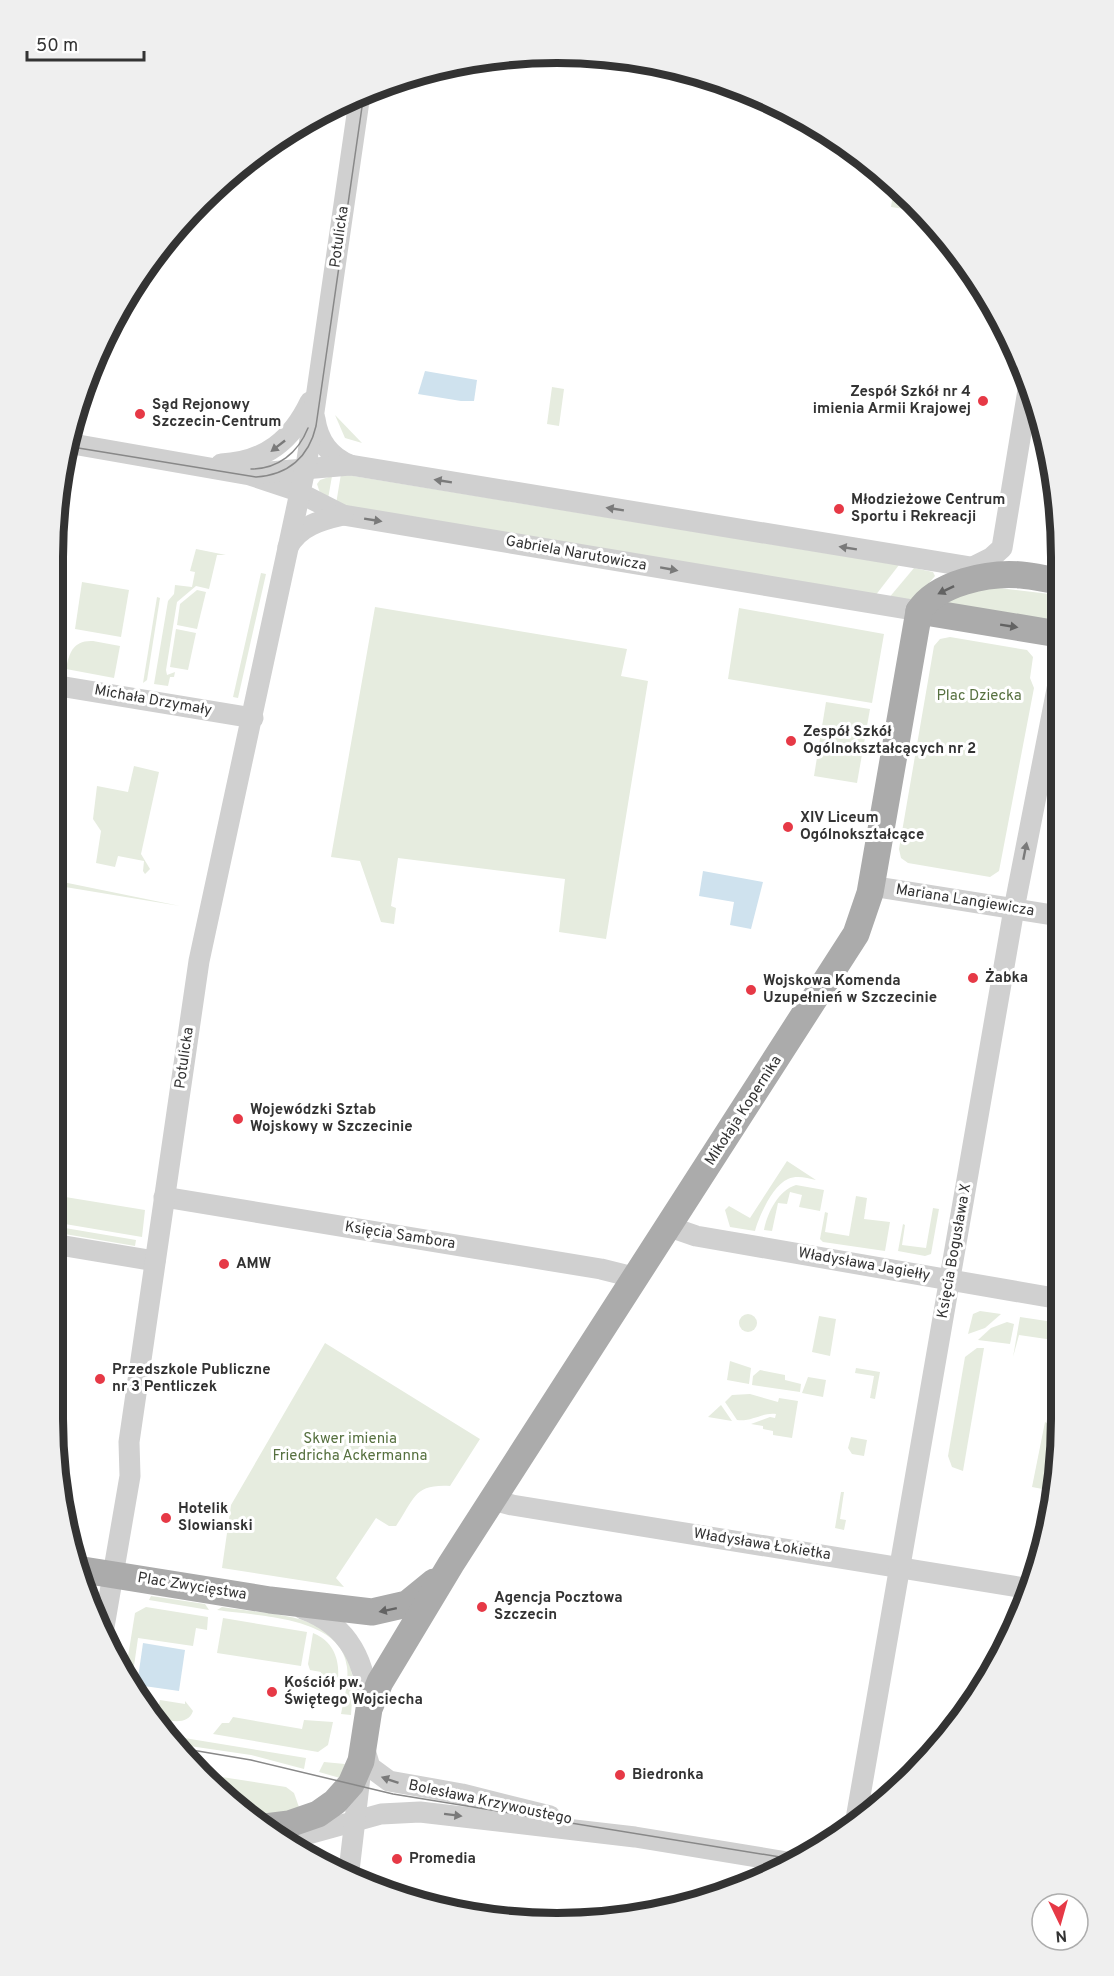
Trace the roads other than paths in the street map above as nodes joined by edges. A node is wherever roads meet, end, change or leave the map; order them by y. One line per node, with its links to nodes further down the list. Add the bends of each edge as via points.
1 (358, 105): 2 (street, Potulicka)
2 (319, 379): 4 (street, Potulicka); 6 (street, Potulicka, one-way to 6, via 298,425 270,452 231,464)
3 (1026, 402): 13 (street)
4 (315, 406): 7 (street, Gabriela Narutowicza, via 316,427 323,442); 8 (street, Potulicka)
5 (76, 445): 6 (street, Gabriela Narutowicza)
6 (194, 465): 9 (street, Gabriela Narutowicza)
7 (350, 465): 8 (street, Gabriela Narutowicza); 14 (street, Gabriela Narutowicza, one-way to 7)
8 (306, 469): 9 (street, Gabriela Narutowicza); 10 (street, Potulicka)
9 (240, 472): 10 (street, Gabriela Narutowicza)
10 (300, 492): 11 (street, Gabriela Narutowicza); 12 (street, Potulicka)
11 (343, 515): 12 (street, via 307,527); 17 (street, Gabriela Narutowicza, one-way to 17)
12 (288, 548): 20 (street, Potulicka)
13 (1002, 548): 14 (street); 15 (street)
14 (973, 567): 15 (street, Gabriela Narutowicza)
15 (1020, 574): 16 (main road, Gabriela Narutowicza); 17 (main road, Gabriela Narutowicza, one-way to 17, via 955,586 930,599)
16 (1051, 580)
17 (919, 611): 18 (main road, Gabriela Narutowicza, one-way to 18); 22 (main road, Mikołaja Kopernika)
18 (1051, 633)
19 (63, 687): 20 (street, Michała Drzymały)
20 (252, 718): 25 (street, Potulicka, via 199,961)
21 (1051, 720): 23 (street, Księcia Bogusława X, one-way to 21)
22 (871, 886): 23 (street, Mariana Langiewicza); 26 (main road, Mikołaja Kopernika, via 862,920 847,952)
23 (1014, 909): 24 (street, Mariana Langiewicza); 30 (street, Księcia Bogusława X)
24 (1051, 915)
25 (164, 1197): 28 (street, Potulicka); 29 (street, Księcia Sambora, via 601,1269)
26 (670, 1227): 29 (main road, Mikołaja Kopernika); 30 (street, Władysława Jagiełły, via 696,1236)
27 (63, 1246): 28 (street)
28 (155, 1261): 36 (street, Potulicka)
29 (634, 1280): 32 (main road, Mikołaja Kopernika)
30 (949, 1281): 31 (street, Władysława Jagiełły); 34 (street, Księcia Bogusława X)
31 (1051, 1298)
32 (493, 1500): 33 (main road, Mikołaja Kopernika); 34 (street, Władysława Łokietka)
33 (452, 1564): 38 (main road, Plac Zwycięstwa, one-way to 38, via 421,1595 385,1611); 40 (main road, Plac Zwycięstwa, via 376,1688)
34 (900, 1567): 37 (street, Władysława Łokietka); 41 (street, Księcia Bogusława X)
35 (87, 1571): 36 (main road, Plac Zwycięstwa)
36 (114, 1575): 38 (main road, Plac Zwycięstwa); 39 (street)
37 (1022, 1586)
38 (270, 1600): 40 (street, Plac Zwycięstwa, via 317,1614 346,1636 364,1678)
39 (106, 1618)
40 (365, 1734): 42 (street, Plac Zwycięstwa); 43 (main road, Plac Zwycięstwa, via 355,1778 332,1804 308,1818); 45 (street, Bolesława Krzywoustego, one-way to 40, via 472,1796 389,1781 368,1765)
41 (857, 1811)
42 (354, 1822): 44 (street, via 305,1835); 45 (street, Bolesława Krzywoustego, one-way to 45, via 381,1814 415,1812); 47 (street, Plac Zwycięstwa)
43 (276, 1825)
44 (288, 1833)
45 (635, 1837): 46 (street, Bolesława Krzywoustego)
46 (778, 1861)
47 (349, 1866)

